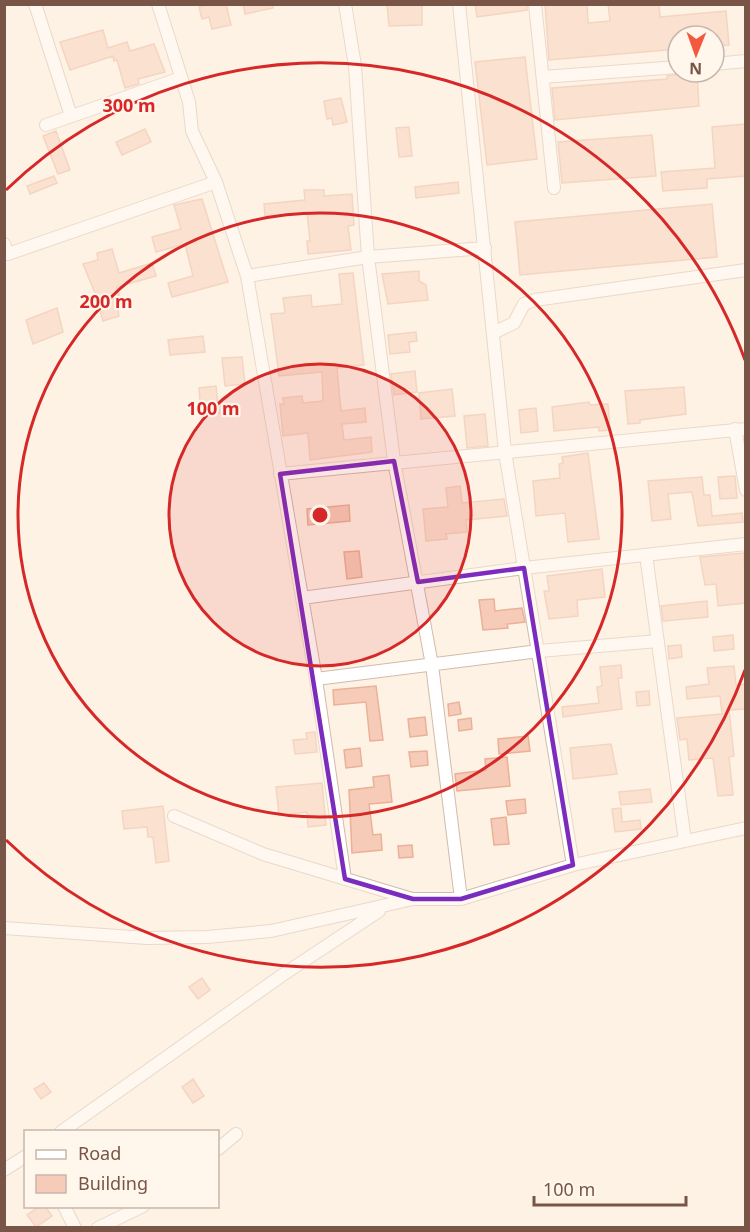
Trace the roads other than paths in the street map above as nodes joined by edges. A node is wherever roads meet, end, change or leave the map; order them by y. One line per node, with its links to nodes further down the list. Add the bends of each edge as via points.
1 (35, 4): 12 (street)
2 (172, 4): 6 (street)
3 (345, 4): 18 (street, via 355,66)
4 (459, 4): 17 (street)
5 (535, 4): 10 (street)
6 (158, 6): 11 (street)
7 (746, 61): 8 (street)
8 (726, 63)
9 (666, 67): 10 (street)
10 (543, 77): 15 (street)
11 (182, 78): 12 (street); 14 (street, via 192,131)
12 (71, 116): 13 (street)
13 (46, 125)
14 (216, 182): 16 (street, via 8,254); 20 (street)
15 (554, 188)
16 (4, 244)
17 (484, 248): 18 (street); 21 (street)
18 (368, 257): 20 (street); 24 (street)
19 (746, 270): 21 (street, via 535,300 524,304 514,323)
20 (247, 276): 25 (street)
21 (493, 333): 23 (street)
22 (740, 429): 23 (street); 26 (street)
23 (505, 452): 24 (street); 29 (street)
24 (394, 461): 25 (street); 30 (street)
25 (280, 474): 31 (street)
26 (746, 489)
27 (746, 544): 28 (street)
28 (646, 555): 29 (street); 32 (street)
29 (524, 568): 30 (street); 33 (street)
30 (418, 582): 31 (street); 34 (street)
31 (302, 598): 35 (street)
32 (658, 641): 33 (street); 38 (street)
33 (539, 651): 34 (street); 39 (street)
34 (432, 664): 35 (street); 42 (street)
35 (316, 679): 40 (street)
36 (174, 816): 40 (street, via 263,854)
37 (746, 828): 38 (street)
38 (685, 841): 39 (street)
39 (573, 865): 42 (street)
40 (345, 879): 41 (street)
41 (413, 899): 42 (street); 43 (street)
42 (461, 899)
43 (388, 906): 44 (street, via 271,931 207,937 147,938); 45 (street, via 280,976)
44 (4, 928)
45 (62, 1130)
46 (236, 1134): 47 (street)
47 (219, 1148)
48 (24, 1157): 49 (street)
49 (4, 1170)
50 (65, 1208): 52 (street)
51 (138, 1208): 53 (street)
52 (75, 1227)
53 (98, 1227)

